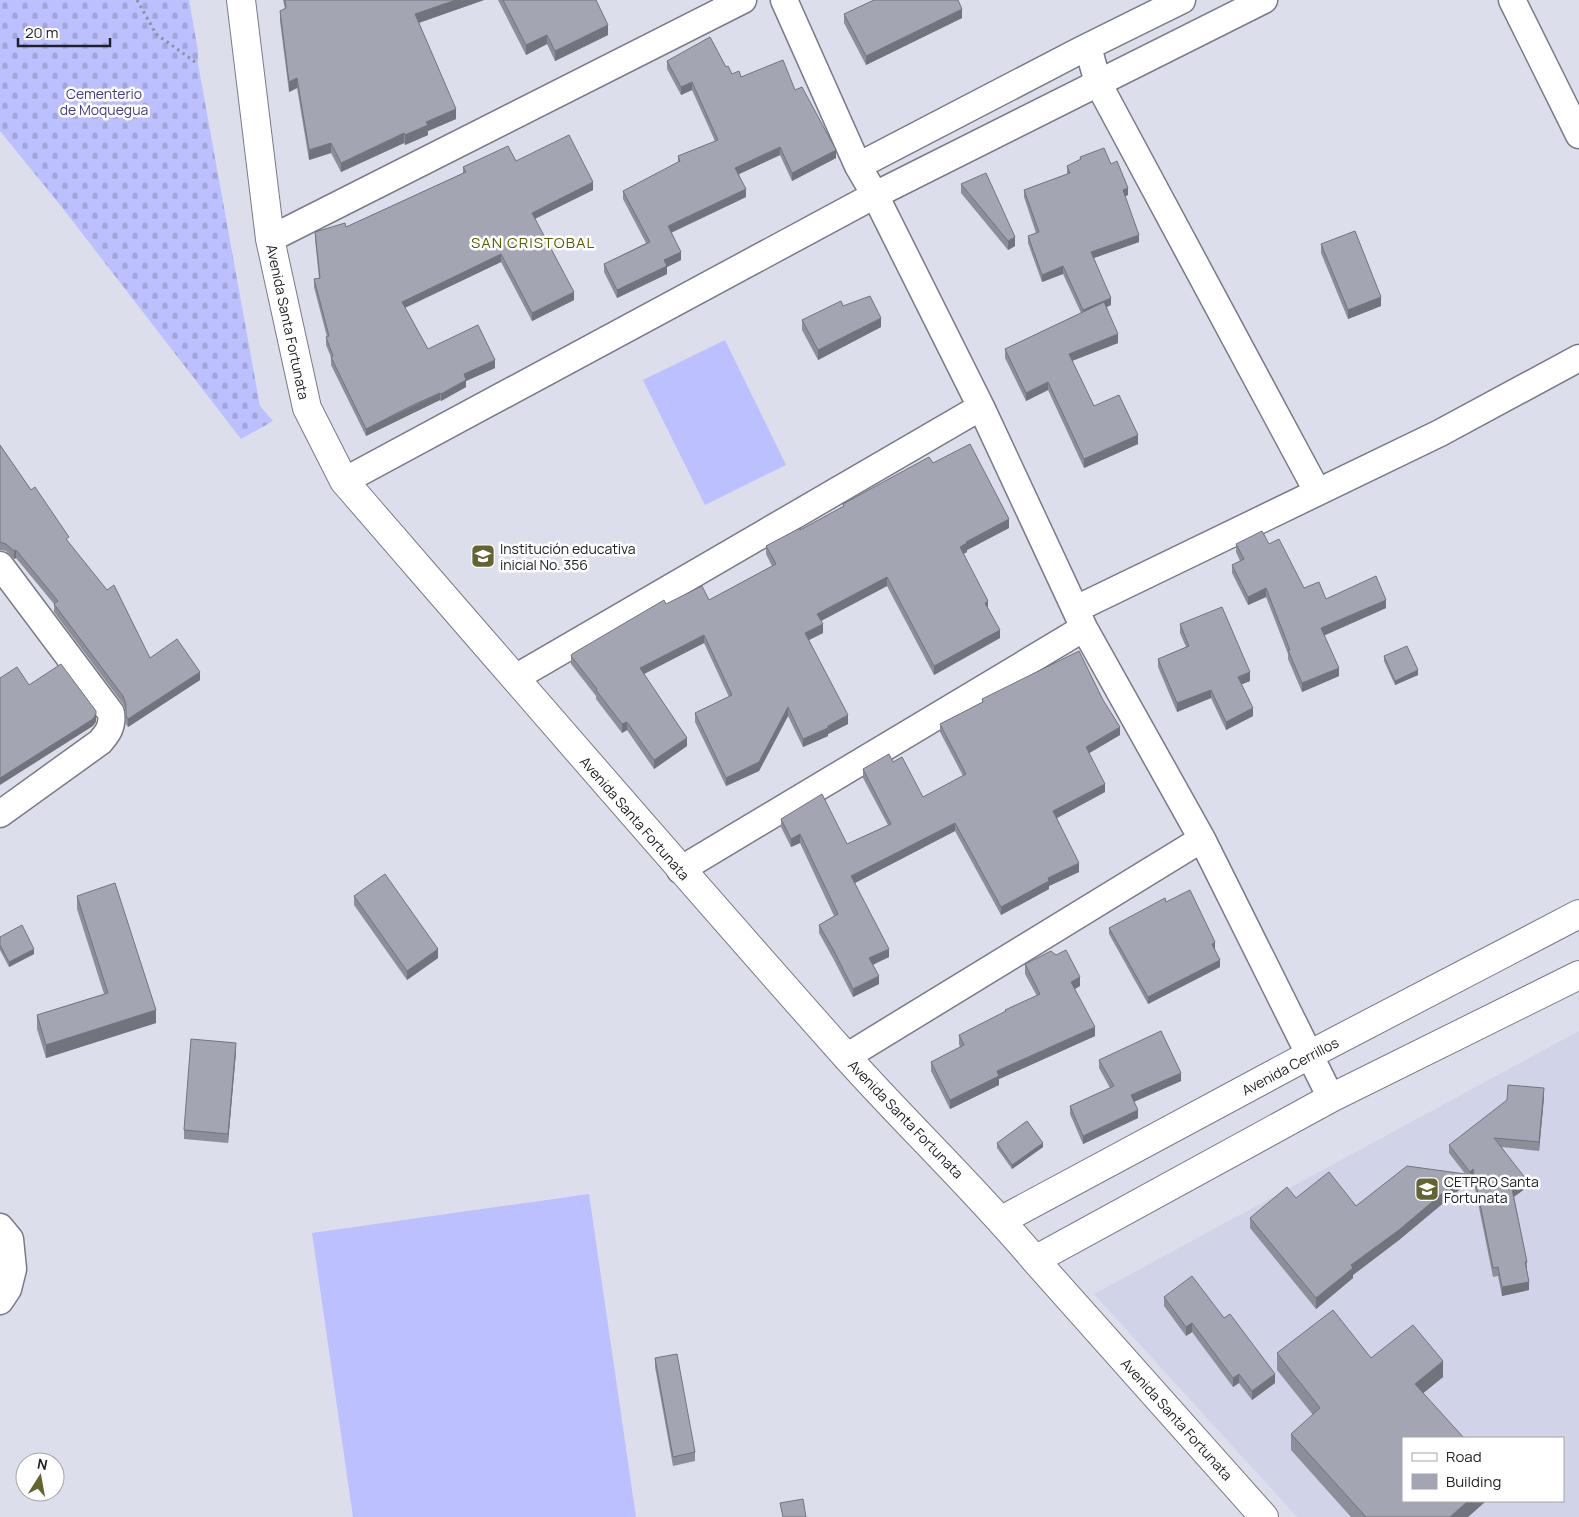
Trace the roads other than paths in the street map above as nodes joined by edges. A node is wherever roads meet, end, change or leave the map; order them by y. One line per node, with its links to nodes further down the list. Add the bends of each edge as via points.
1 (241, 0): 12 (street, Avenida Santa Fortunata)
2 (743, 0): 12 (street)
3 (784, 0): 10 (street)
4 (1182, 0): 7 (street)
5 (1264, 0): 8 (street)
6 (1512, 0): 9 (street)
7 (1088, 47): 8 (street); 10 (street)
8 (1098, 83): 11 (street); 16 (street)
9 (1579, 135)
10 (858, 166): 11 (street)
11 (875, 195): 14 (street); 15 (street)
12 (270, 239): 15 (street, Avenida Santa Fortunata, via 307,408)
13 (1579, 358): 16 (street, via 1440,433)
14 (981, 407): 18 (street); 19 (street)
15 (344, 481): 19 (street, Avenida Santa Fortunata)
16 (1317, 491): 18 (street)
17 (1, 567): 20 (street, via 111,714 112,722 108,734 100,742)
18 (1080, 618): 21 (street); 22 (street)
19 (515, 678): 22 (street, Avenida Santa Fortunata)
20 (0, 814)
21 (1202, 839): 25 (street); 26 (street)
22 (680, 870): 26 (street, Avenida Santa Fortunata)
23 (1579, 914): 25 (street, Avenida Cerrillos)
24 (1579, 975): 27 (street)
25 (1309, 1055): 27 (street); 28 (street, Avenida Cerrillos)
26 (846, 1057): 28 (street, Avenida Santa Fortunata)
27 (1331, 1098): 30 (street)
28 (1002, 1220): 30 (street, Avenida Santa Fortunata)
29 (0, 1227): 31 (street, via 10,1239 13,1270 8,1289)
30 (1035, 1260): 32 (street, Avenida Santa Fortunata)
31 (0, 1301)
32 (1264, 1517)

